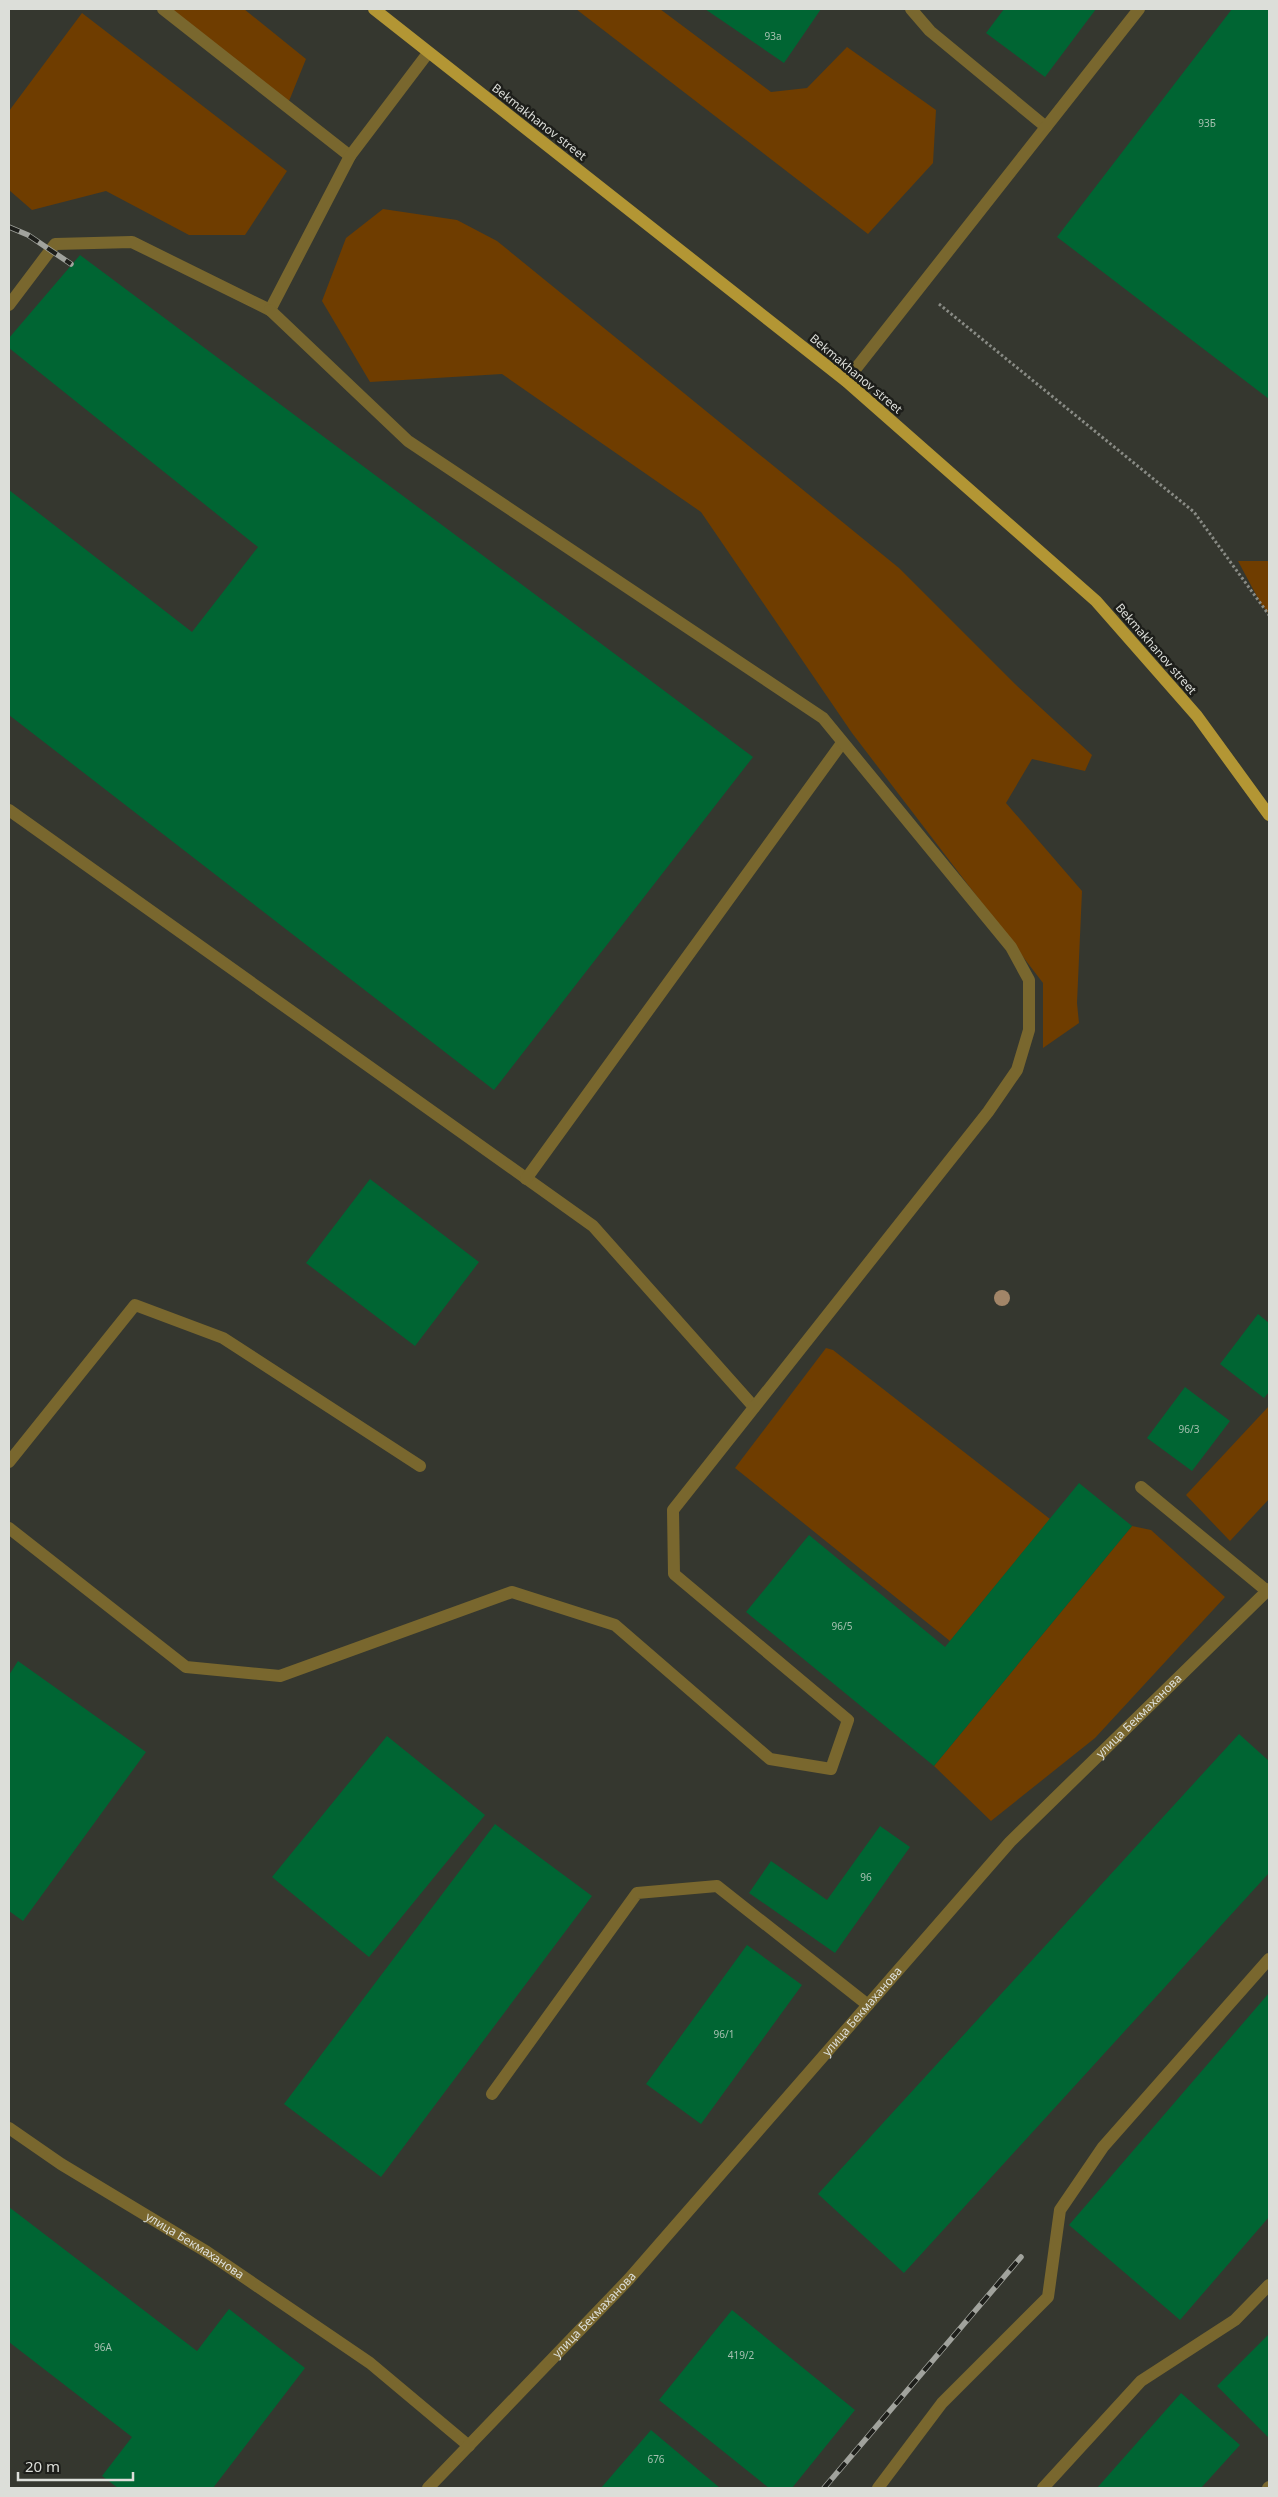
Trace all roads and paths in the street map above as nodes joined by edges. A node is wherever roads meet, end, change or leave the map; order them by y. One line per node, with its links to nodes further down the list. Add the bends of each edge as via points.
1 (163, 9): 7 (street)
2 (374, 9): 5 (main road, Bekmakhanov street)
3 (911, 9): 6 (street, via 930,31)
4 (1139, 9): 6 (street)
5 (428, 53): 7 (street); 11 (main road, Bekmakhanov street)
6 (1046, 127): 8 (street)
7 (350, 156): 10 (street)
8 (919, 288): 11 (street); 12 (path, via 1194,512)
9 (9, 305): 10 (street, via 55,244 132,242)
10 (270, 310): 13 (street, via 408,441 822,718)
11 (846, 381): 15 (main road, Bekmakhanov street, via 1096,601 1197,716)
12 (1269, 615)
13 (842, 743): 16 (street); 17 (street, via 1011,947 1029,980 1029,1030 1017,1070 988,1112)
14 (9, 810): 16 (street)
15 (1269, 815)
16 (526, 1179): 17 (street, via 593,1226)
17 (754, 1407): 21 (street, via 673,1510 674,1574 848,1720 831,1769 770,1759 615,1625 512,1592 280,1676 186,1667)
18 (9, 1462): 19 (street, via 135,1304 223,1338)
19 (420, 1466)
20 (1141, 1486): 22 (street)
21 (9, 1528)
22 (1268, 1590): 24 (street, улица Бекмаханова, via 1010,1842)
23 (1269, 1959): 30 (street, via 1103,2147 1060,2210 1048,2297 942,2403)
24 (868, 2005): 25 (street, via 717,1886 637,1893); 28 (street, улица Бекмаханова, via 629,2279)
25 (492, 2094)
26 (9, 2128): 28 (street, улица Бекмаханова, via 60,2164 206,2252 370,2362)
27 (1269, 2285): 31 (street, via 1235,2320 1141,2381)
28 (469, 2446): 29 (street, улица Бекмаханова)
29 (428, 2488)
30 (878, 2488)
31 (1043, 2488)

